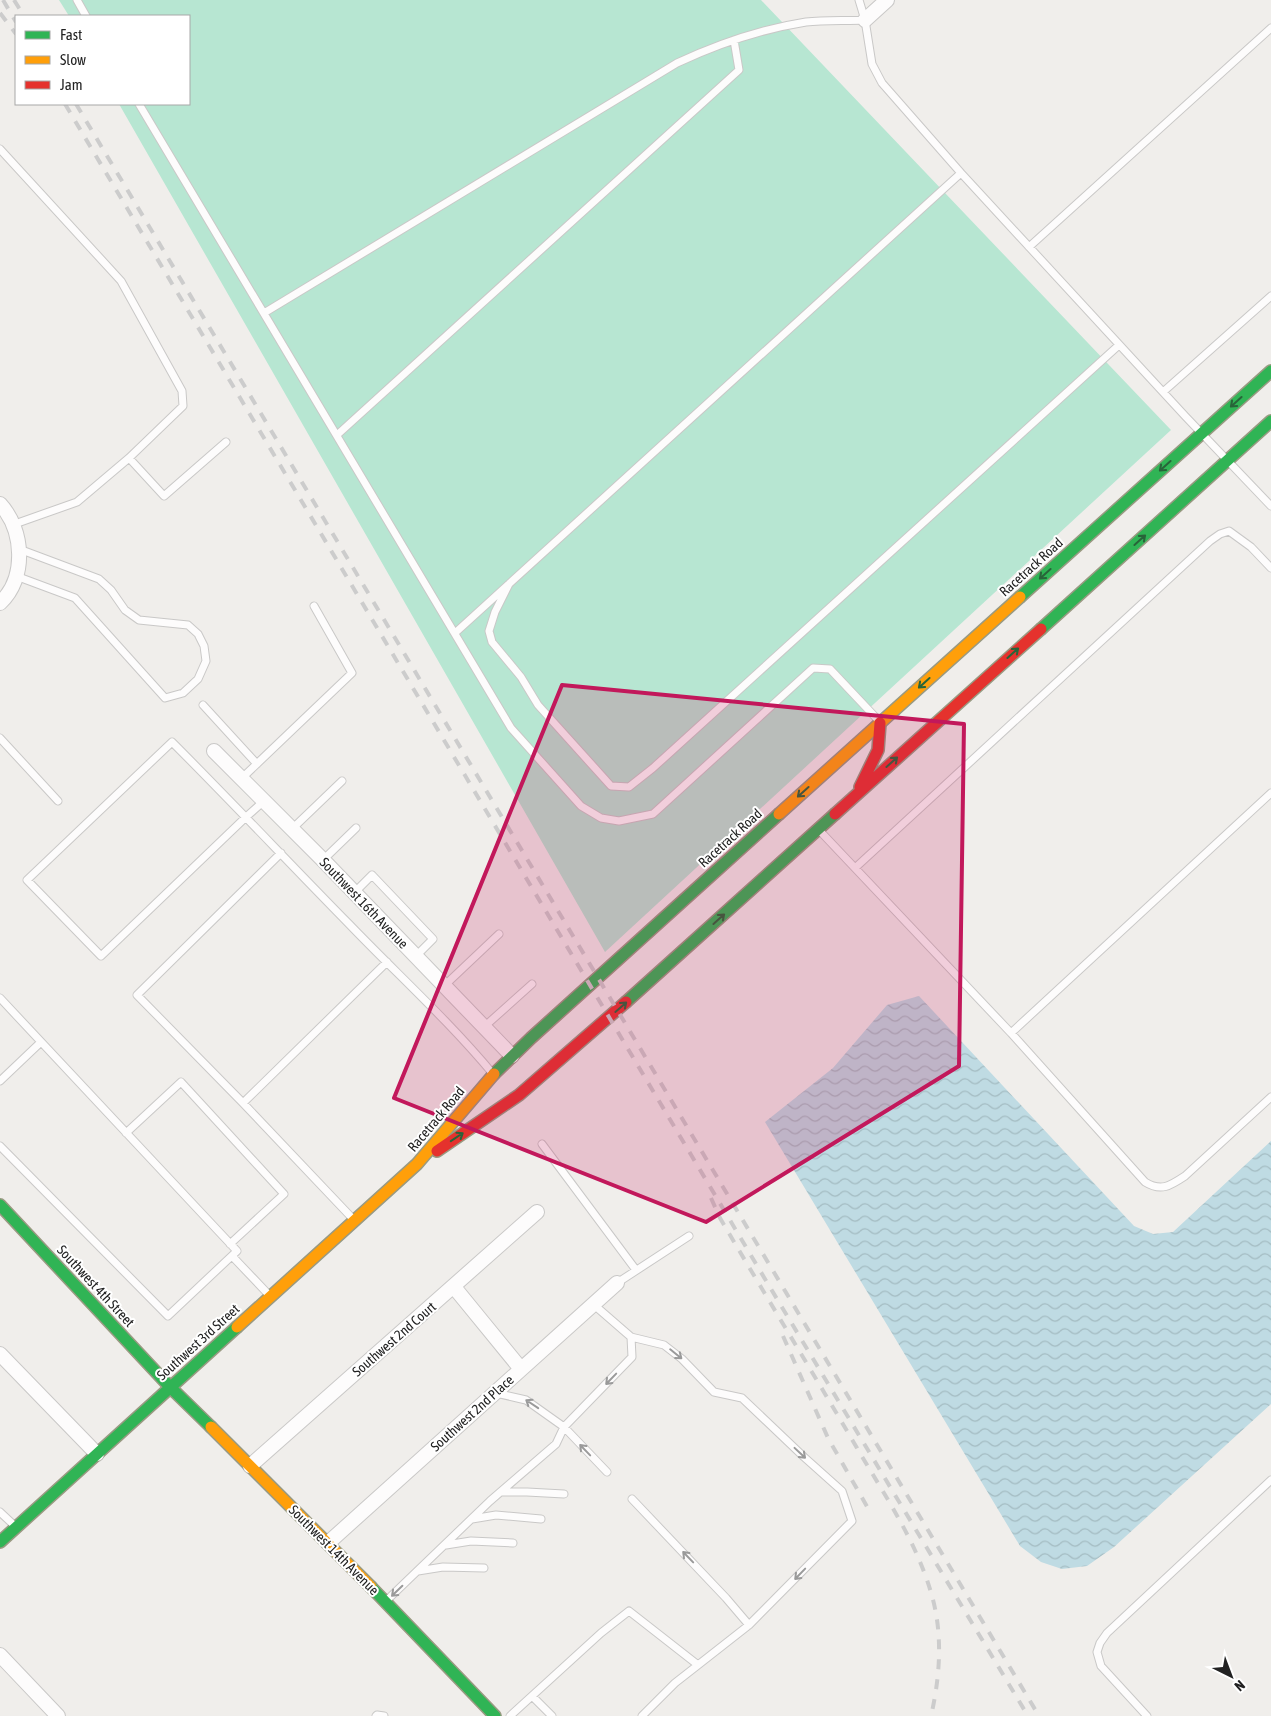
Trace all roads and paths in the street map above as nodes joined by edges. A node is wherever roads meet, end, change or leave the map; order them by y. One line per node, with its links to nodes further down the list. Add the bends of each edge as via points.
1 (76, 0): 4 (lane)
2 (859, 0): 5 (lane)
3 (887, 0): 5 (street)
4 (85, 15)
5 (865, 20): 7 (lane, via 807,22); 10 (lane, via 872,64 882,83)
6 (1271, 28): 11 (lane)
7 (734, 40): 13 (lane, via 677,63); 19 (lane, via 739,70)
8 (140, 105): 13 (lane)
9 (0, 149): 21 (lane, via 121,281 182,391 183,406)
10 (960, 173): 11 (lane); 29 (lane)
11 (1029, 247): 14 (lane)
12 (1271, 296): 16 (lane)
13 (264, 313): 19 (lane)
14 (1120, 345): 16 (lane); 29 (lane, via 629,787 611,786 538,705 521,677 492,642 489,631)
15 (1271, 370): 18 (street, Racetrack Road, one-way to 18)
16 (1163, 392): 18 (lane)
17 (1271, 421): 22 (street, Racetrack Road)
18 (1202, 433): 22 (lane); 34 (street, Racetrack Road, one-way to 34)
19 (337, 436): 32 (lane)
20 (226, 442): 21 (lane, via 164,496)
21 (129, 458): 25 (lane, via 77,502)
22 (1228, 460): 24 (lane); 41 (street, Racetrack Road, one-way to 22)
23 (0, 504): 25 (street, via 9,513)
24 (1271, 506)
25 (12, 525): 26 (street)
26 (19, 546): 28 (street, via 20,568); 28 (lane, via 99,579 125,610 139,620 188,625 204,646 206,661 198,679 183,693 165,698 75,598)
27 (1271, 568): 50 (lane, via 1251,547 1228,531 1210,541)
28 (16, 576): 30 (street)
29 (509, 584): 32 (lane)
30 (0, 604)
31 (314, 606): 37 (lane, via 352,673)
32 (455, 633): 34 (lane, via 510,728 581,806 610,820 653,814 813,668 830,669)
33 (203, 705): 37 (lane)
34 (880, 723): 41 (street, via 878,750); 61 (street, Racetrack Road, one-way to 61)
35 (0, 738): 42 (lane)
36 (214, 751): 38 (street, Southwest 16th Avenue)
37 (257, 764): 38 (lane)
38 (241, 778): 43 (street, Southwest 16th Avenue)
39 (342, 782): 46 (lane)
40 (1271, 793): 59 (lane)
41 (856, 794): 47 (street, Racetrack Road)
42 (58, 801)
43 (264, 801): 44 (lane); 46 (street, Southwest 16th Avenue)
44 (246, 817): 44 (lane, via 101,956 27,880 172,742); 48 (lane)
45 (356, 828): 49 (lane)
46 (292, 829): 49 (street, Southwest 16th Avenue)
47 (818, 829): 50 (lane); 69 (street, Racetrack Road, one-way to 47, via 541,1078)
48 (281, 853): 54 (lane); 65 (lane, via 137,995)
49 (323, 860): 51 (street, Southwest 16th Avenue)
50 (855, 868): 59 (lane)
51 (354, 893): 53 (street, Southwest 16th Avenue); 53 (lane, via 372,875 434,939)
52 (499, 934): 56 (lane)
53 (415, 957): 56 (street, Southwest 16th Avenue)
54 (386, 962): 62 (lane, via 470,1046); 65 (lane)
55 (532, 984): 58 (lane)
56 (444, 987): 58 (street, Southwest 16th Avenue)
57 (0, 998): 60 (lane)
58 (484, 1027): 61 (street, Southwest 16th Avenue)
59 (1011, 1033): 64 (lane, via 1145,1182 1154,1188 1174,1184 1185,1176)
60 (41, 1042): 63 (lane); 66 (lane)
61 (512, 1056): 62 (street, Racetrack Road)
62 (493, 1075): 69 (street, Racetrack Road)
63 (0, 1081)
64 (1271, 1097)
65 (243, 1103): 72 (lane)
66 (126, 1133): 74 (lane); 74 (lane, via 181,1082 284,1194)
67 (542, 1144): 76 (lane)
68 (0, 1146): 75 (lane, via 168,1316)
69 (417, 1164): 72 (street, Southwest 3rd Street)
70 (0, 1205): 84 (street, Southwest 4th Street)
71 (537, 1212): 78 (street, Southwest 2nd Court)
72 (355, 1220): 79 (street, Southwest 3rd Street)
73 (689, 1236): 76 (lane)
74 (230, 1244): 75 (lane, via 237,1251)
75 (232, 1256): 79 (lane)
76 (636, 1270): 77 (lane)
77 (617, 1283): 80 (street, Southwest 2nd Place)
78 (454, 1286): 83 (street); 88 (street, Southwest 2nd Court)
79 (271, 1296): 84 (street, Southwest 3rd Street)
80 (593, 1304): 81 (lane); 83 (street, Southwest 2nd Place)
81 (631, 1337): 86 (lane, one-way to 86, via 632,1358); 105 (lane, one-way to 105, via 664,1345 714,1392 742,1398 842,1491 852,1521)
82 (0, 1354): 87 (street)
83 (522, 1369): 85 (street, Southwest 2nd Place)
84 (170, 1388): 87 (street, Southwest 3rd Street); 88 (street, Southwest 14th Avenue)
85 (494, 1392): 86 (lane, one-way to 85, via 526,1400); 100 (street, Southwest 2nd Place)
86 (564, 1428): 89 (lane, one-way to 86); 91 (lane, via 556,1444)
87 (97, 1454): 97 (street, Southwest 3rd Street)
88 (250, 1466): 100 (street, Southwest 14th Avenue)
89 (606, 1472)
90 (1271, 1480): 116 (lane, via 1107,1632 1100,1643 1096,1652 1101,1666)
91 (500, 1492): 92 (lane); 96 (lane)
92 (564, 1494)
93 (632, 1498): 105 (lane, one-way to 93)
94 (0, 1512): 97 (lane)
95 (541, 1518): 96 (lane, via 496,1515)
96 (472, 1519): 101 (lane)
97 (16, 1528): 98 (street, Southwest 3rd Street)
98 (0, 1542)
99 (513, 1543): 101 (lane, via 471,1541)
100 (328, 1544): 104 (street, Southwest 14th Avenue)
101 (446, 1545): 103 (lane)
102 (484, 1568): 103 (lane, via 443,1567)
103 (418, 1571): 104 (lane, one-way to 104)
104 (385, 1602): 109 (street, Southwest 14th Avenue)
105 (749, 1624): 107 (lane)
106 (0, 1656): 110 (street)
107 (698, 1666): 108 (lane, via 629,1611); 115 (lane)
108 (532, 1696): 113 (lane); 114 (lane)
109 (491, 1715)
110 (58, 1716)
111 (376, 1716): 112 (lane)
112 (384, 1716)
113 (510, 1716)
114 (552, 1716)
115 (642, 1716)
116 (1147, 1716)

